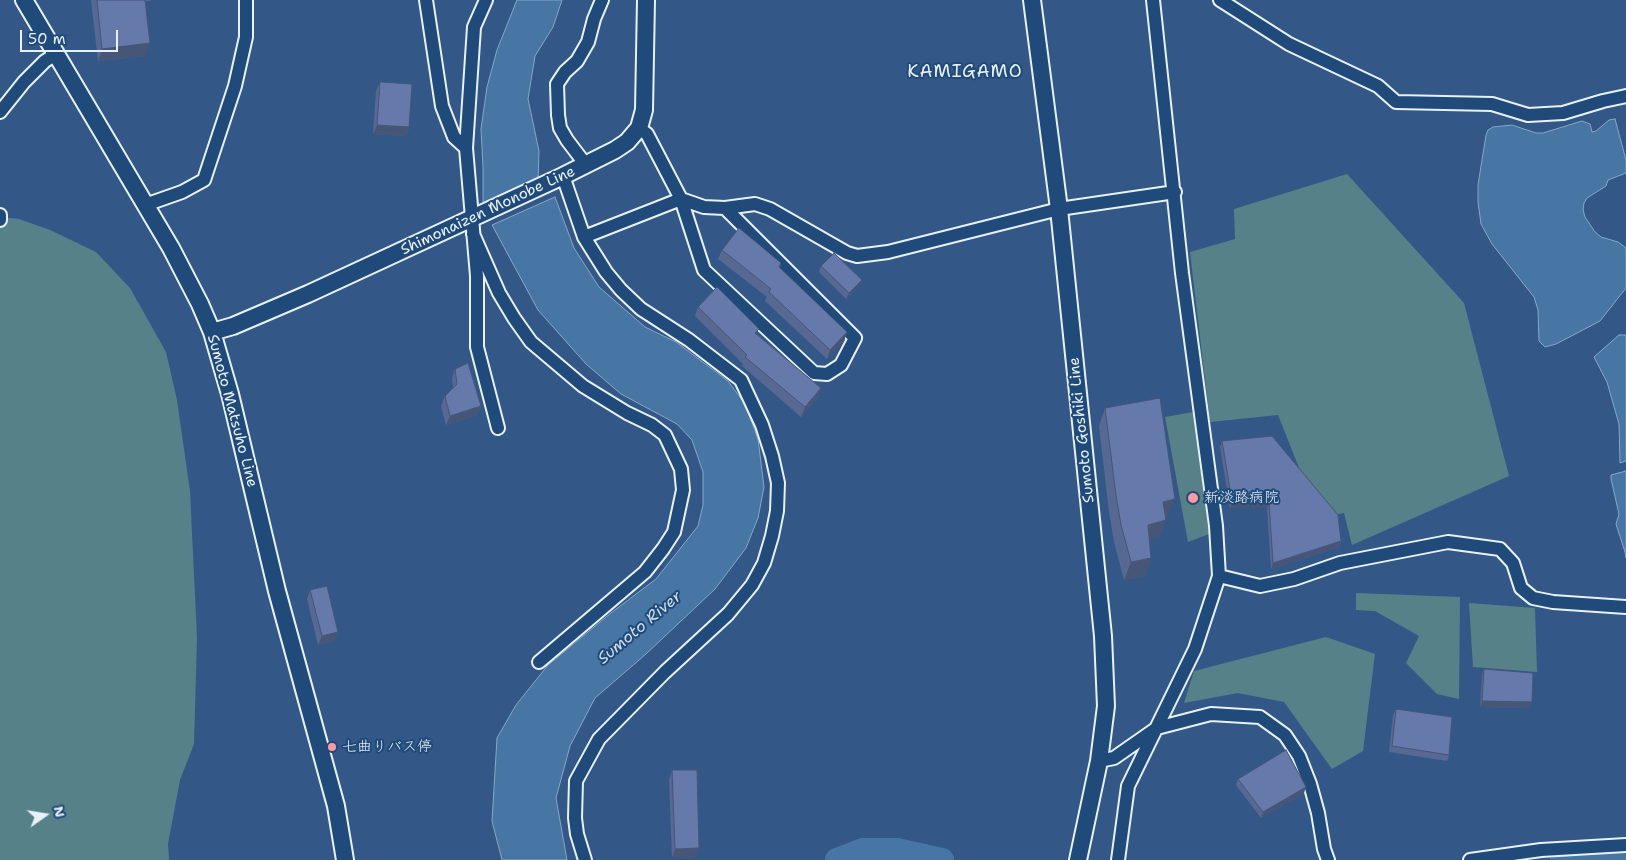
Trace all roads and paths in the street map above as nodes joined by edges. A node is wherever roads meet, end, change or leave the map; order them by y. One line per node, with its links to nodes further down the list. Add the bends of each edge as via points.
1 (24, 0): 10 (main road, Sumoto Matsuho Line)
2 (246, 0): 19 (street, via 246,37 235,86 204,180)
3 (426, 0): 14 (street, via 442,106 454,137)
4 (486, 0): 14 (street, via 474,27)
5 (602, 0): 15 (street, via 588,42 557,84 560,128)
6 (646, 0): 13 (main road, via 645,92)
7 (1032, 0): 21 (main road, Sumoto Goshiki Line)
8 (1153, 0): 17 (street)
9 (1220, 0): 11 (street, via 1289,44 1378,86 1396,102 1492,104 1528,115 1563,113)
10 (56, 54): 12 (street, via 24,82); 19 (main road, Sumoto Matsuho Line)
11 (1626, 96)
12 (0, 112)
13 (639, 128): 15 (main road, Shimonaizen Monobe Line, via 627,142); 18 (street, via 647,134)
14 (466, 148): 24 (street)
15 (586, 165): 16 (main road, Shimonaizen Monobe Line)
16 (563, 176): 24 (main road, Shimonaizen Monobe Line); 25 (street)
17 (1175, 192): 21 (street); 28 (street, via 1182,273 1216,526)
18 (681, 199): 20 (street, via 704,207); 20 (street, via 704,270 814,373 827,374 841,365 855,338); 25 (street)
19 (145, 205): 26 (main road, Sumoto Matsuho Line, via 186,274)
20 (725, 208): 21 (street, via 755,204 770,209 847,253 858,256 888,252)
21 (1059, 209): 32 (main road, Sumoto Goshiki Line, via 1104,636 1106,706)
22 (0, 215): 23 (street)
23 (0, 220)
24 (476, 222): 26 (main road, Shimonaizen Monobe Line, via 233,326); 27 (street, via 477,347); 30 (street, via 499,293 531,342 584,386 665,435 682,469 683,490 674,532 663,550 645,572)
25 (584, 237): 35 (street, via 606,272 641,309 689,340 741,380 762,425 778,483 772,536 764,563 752,585 728,614 599,739 576,781 575,818)
26 (212, 332): 34 (main road, Sumoto Matsuho Line, via 277,591 336,806)
27 (498, 428)
28 (1219, 576): 29 (street, via 1260,586 1294,579 1348,561 1448,542 1500,549 1513,563 1521,588 1533,598); 31 (street, via 1195,649)
29 (1626, 607)
30 (539, 662)
31 (1157, 728): 32 (street, via 1114,758); 37 (street, via 1128,786); 38 (street, via 1211,714 1260,717 1285,735 1299,756 1310,784)
32 (1099, 761): 36 (main road, Sumoto Goshiki Line)
33 (1626, 845): 39 (street, via 1541,850)
34 (345, 860)
35 (585, 860)
36 (1078, 860)
37 (1118, 860)
38 (1328, 860)
39 (1470, 860)

